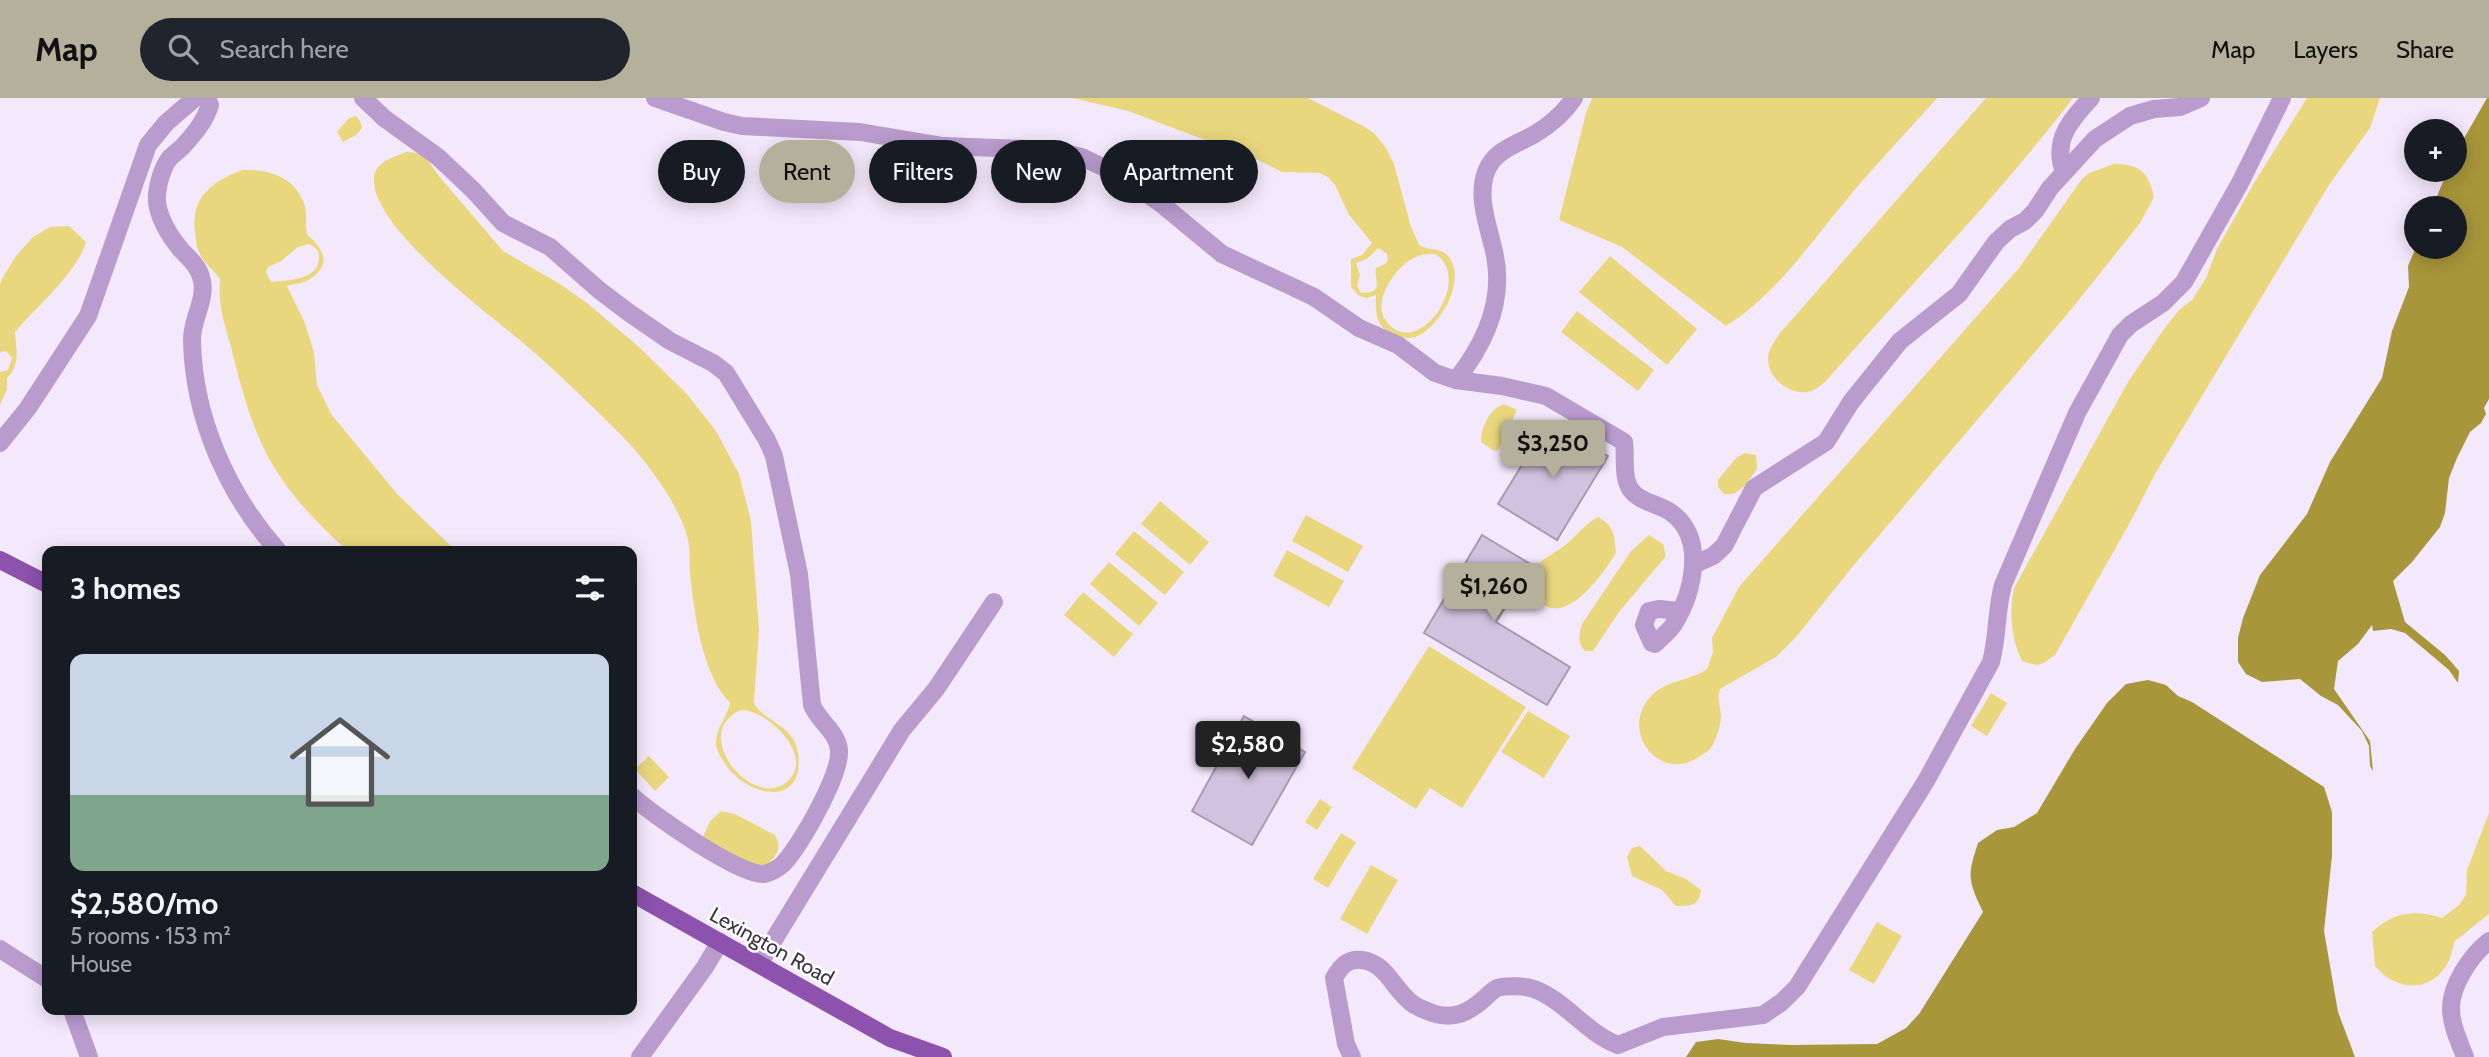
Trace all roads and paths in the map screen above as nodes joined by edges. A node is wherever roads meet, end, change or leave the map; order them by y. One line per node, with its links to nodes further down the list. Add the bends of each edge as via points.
1 (195, 98): 11 (street, via 148,145 88,316)
2 (207, 98): 12 (street, via 210,105 204,121 169,159 156,201 171,236 203,280 192,335 194,372 206,424 242,503)
3 (363, 98): 18 (street, via 453,170 503,223 550,247 621,307 726,373 774,456 799,574 812,705 838,747 827,794 794,850 782,865 764,874 737,867)
4 (655, 98): 10 (street, via 742,126 860,132 943,146 1055,150 1084,158 1149,195 1233,260 1314,298 1359,328 1398,345 1435,373)
5 (1574, 98): 10 (street, via 1556,119 1493,158 1486,172 1482,188 1497,270 1494,307 1485,336)
6 (2091, 98): 9 (street, via 2063,132)
7 (2201, 98): 9 (street, via 2180,107 2130,116 2095,139)
8 (2282, 98): 31 (street, via 2184,282 2120,335 2088,391 2003,585 1991,662 1926,782 1797,988 1763,1015 1663,1027 1618,1045 1533,989 1496,988 1472,1010 1446,1017 1414,1006 1371,961 1353,959 1334,978)
9 (2064, 172): 14 (street, via 2035,211 1996,242 1959,294 1900,341 1826,442 1754,488 1724,546)
10 (1456, 380): 14 (street, via 1546,396 1618,436 1624,442 1626,481 1631,490 1681,520 1693,548)
11 (0, 443)
12 (274, 546)
13 (0, 561): 15 (main road)
14 (1693, 565): 17 (street)
15 (42, 582)
16 (994, 602): 23 (street, via 936,690 902,730)
17 (1679, 611)
18 (637, 800)
19 (637, 896): 21 (main road, Lexington Road)
20 (2489, 941): 32 (street, via 2465,971 2452,1002 2455,1032)
21 (720, 942): 23 (main road, Lexington Road); 28 (street)
22 (0, 949): 24 (street)
23 (759, 964): 26 (main road, Lexington Road)
24 (42, 976)
25 (74, 1015): 27 (street)
26 (890, 1038): 29 (main road, Lexington Road); 30 (main road, Lexington Road)
27 (89, 1057)
28 (640, 1057)
29 (912, 1057)
30 (943, 1057)
31 (1352, 1057)
32 (2465, 1057)

